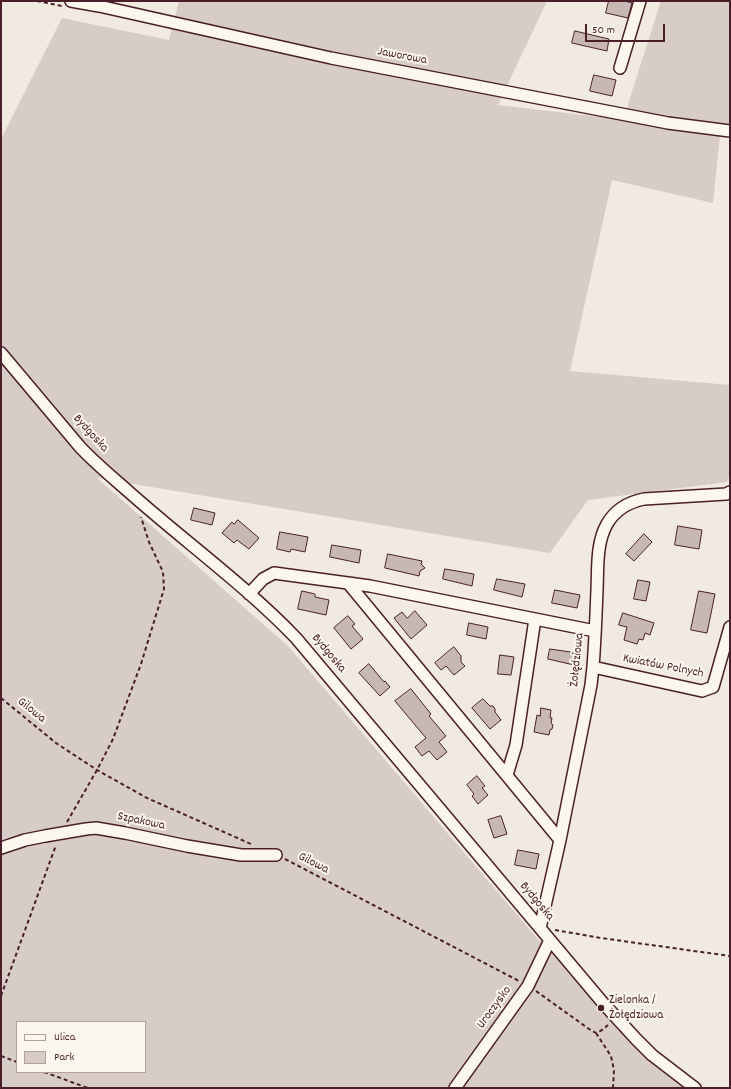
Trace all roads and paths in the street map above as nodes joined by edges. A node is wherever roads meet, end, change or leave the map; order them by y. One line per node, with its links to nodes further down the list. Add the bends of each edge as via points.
1 (71, 1): 3 (street, Jaworowa)
2 (640, 1): 4 (street)
3 (100, 3): 5 (street, Jaworowa, via 331,58 668,123)
4 (620, 68)
5 (730, 131)
6 (1, 353): 8 (street, Bydgoska, via 80,447)
7 (730, 492): 13 (street, Żołędziowa, via 644,499 620,509 608,524 601,543)
8 (141, 502): 10 (street, Bydgoska); 16 (path, via 142,522 163,572 164,589 141,664 113,739)
9 (348, 583): 10 (street, via 274,573 263,579); 11 (street); 17 (street)
10 (249, 594): 23 (street, Bydgoska, via 296,638)
11 (535, 619): 13 (street); 17 (street, via 516,745)
12 (730, 627): 14 (street, Kwiatów Polnych, via 713,687 702,691)
13 (595, 631): 14 (street, Żołędziowa)
14 (593, 667): 19 (street, Żołędziowa)
15 (1, 698): 16 (path, Gilowa, via 56,743)
16 (97, 770): 18 (path); 20 (path, Gilowa, via 147,798)
17 (507, 775): 19 (street)
18 (60, 834): 21 (street, Szpakowa, via 25,840); 22 (street, Szpakowa, via 96,828 241,855); 27 (path)
19 (560, 840): 23 (street, Żołędziowa)
20 (255, 846)
21 (1, 848)
22 (276, 855): 26 (path, Gilowa)
23 (540, 928): 24 (street, Bydgoska); 25 (path)
24 (550, 940): 26 (street, Uroczysko); 28 (street, Bydgoska)
25 (730, 956)
26 (528, 986): 29 (path, Gilowa); 34 (street, Uroczysko)
27 (1, 996)
28 (616, 1017): 29 (path); 36 (street, Bydgoska, via 652,1055)
29 (596, 1033): 35 (path, via 611,1056 614,1070)
30 (1, 1056): 31 (path)
31 (16, 1062)
32 (47, 1073): 33 (path)
33 (88, 1088)
34 (455, 1088)
35 (613, 1088)
36 (695, 1088)

